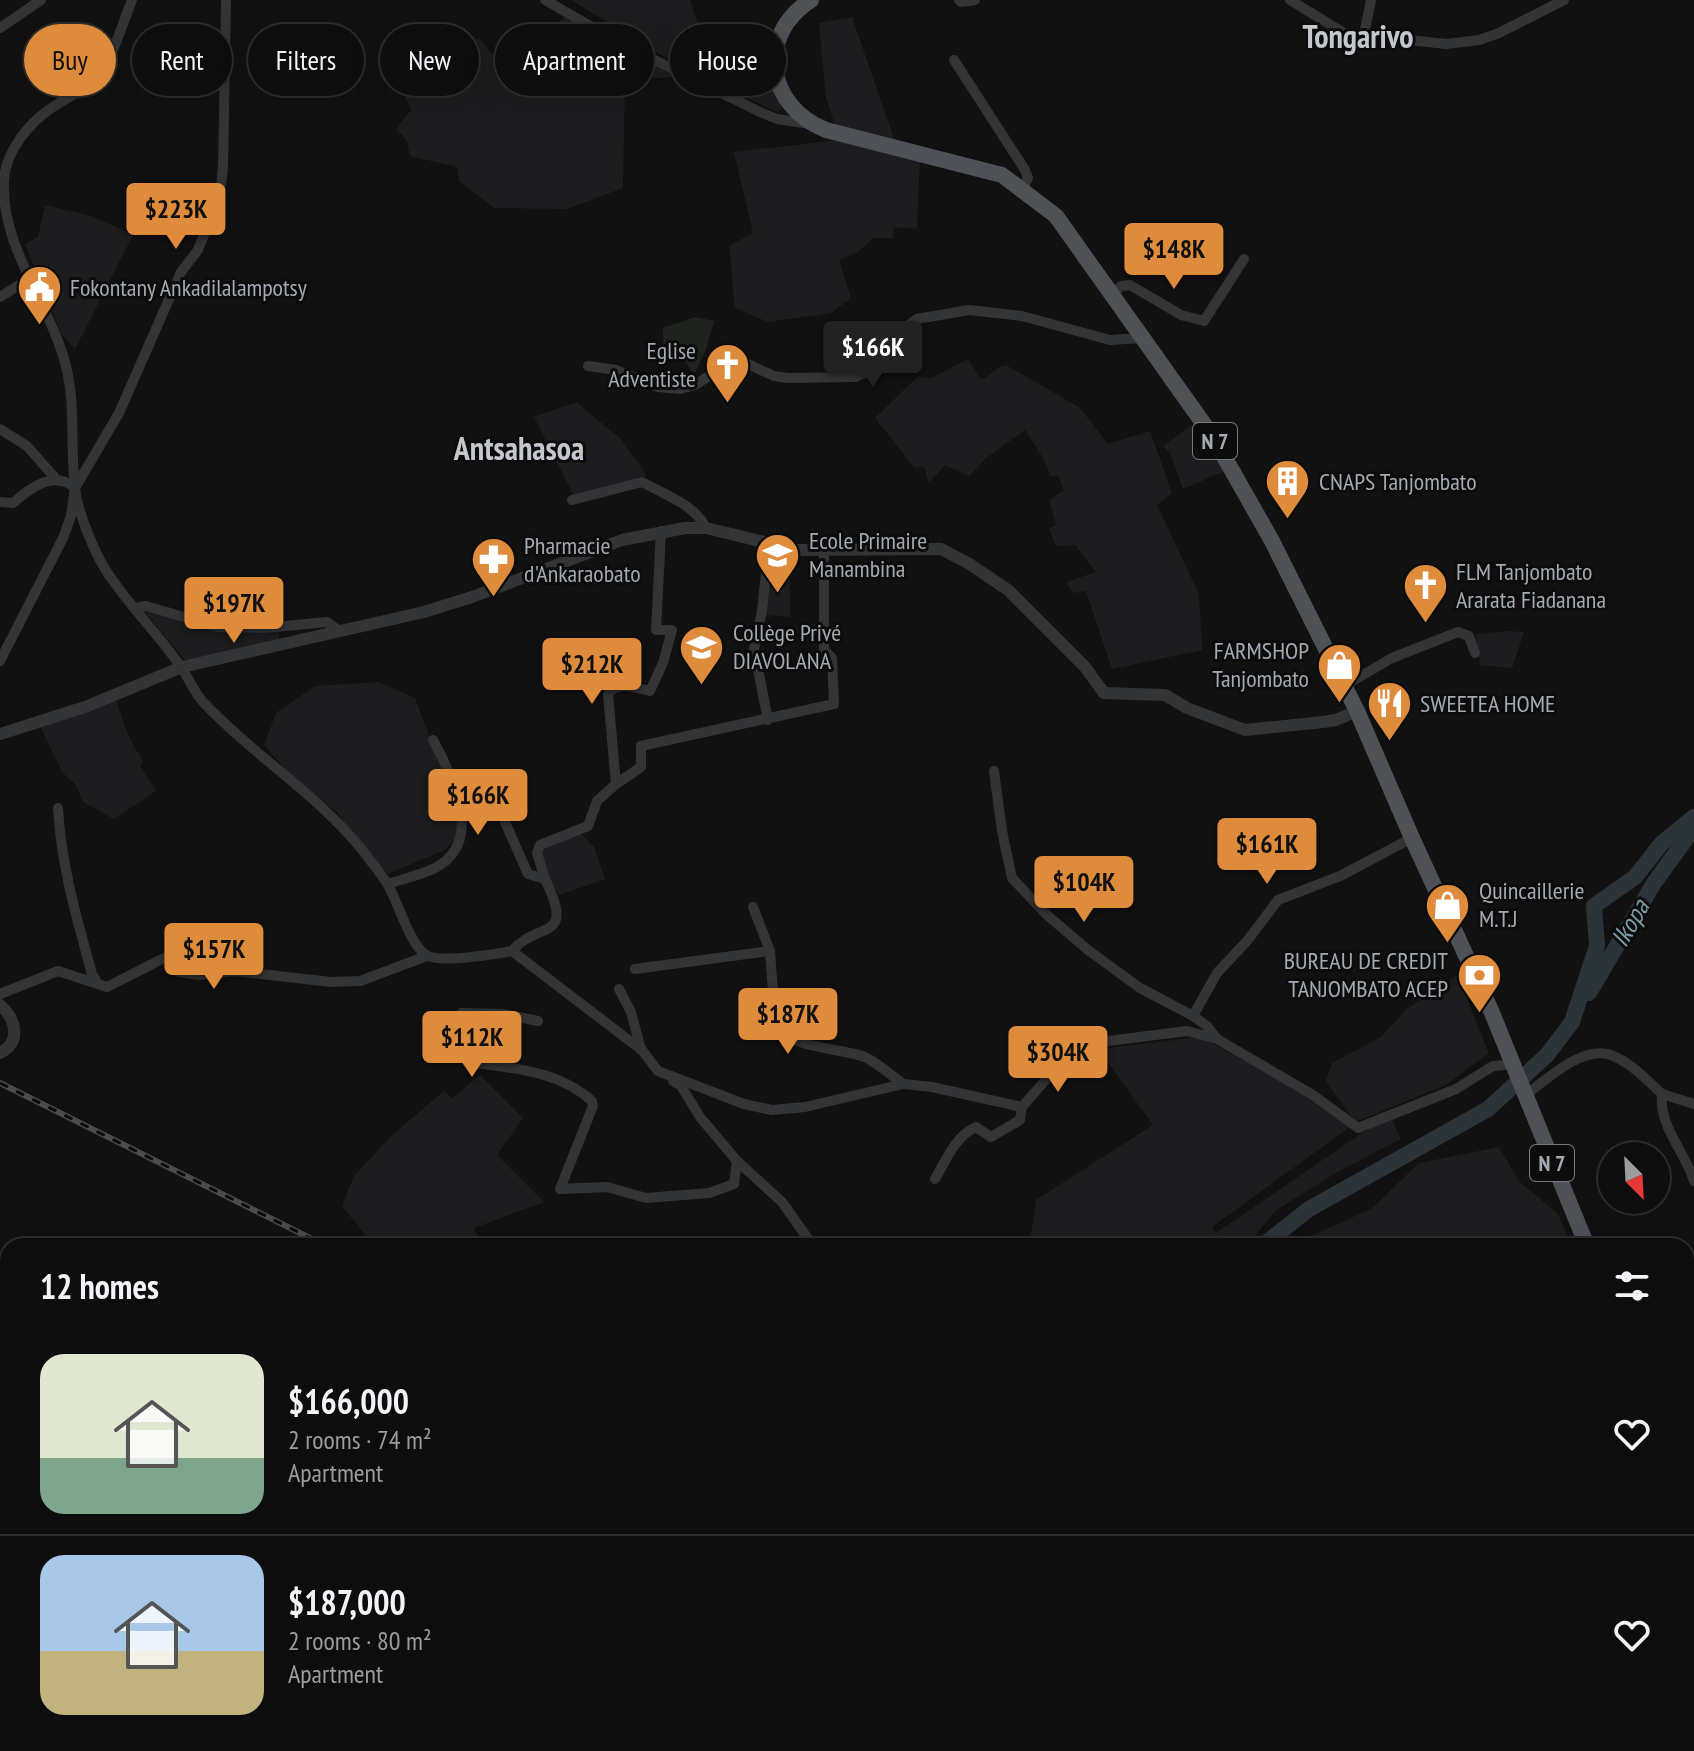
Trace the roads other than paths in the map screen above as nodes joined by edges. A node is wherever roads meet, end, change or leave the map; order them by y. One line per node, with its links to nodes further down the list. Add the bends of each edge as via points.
1 (41, 0): 11 (street)
2 (132, 0): 16 (street, via 99,75 29,126 11,154)
3 (226, 0): 25 (street, via 220,194 119,413)
4 (545, 0): 14 (street, via 760,112)
5 (811, 0): 14 (main road, via 788,19 773,66 789,104)
6 (959, 0): 7 (street)
7 (975, 0)
8 (1290, 0): 12 (street, via 1337,30)
9 (1371, 0): 12 (street)
10 (1564, 0): 12 (street, via 1479,40 1446,44)
11 (0, 28)
12 (1364, 35)
13 (954, 60): 15 (street, via 1025,170 1028,178)
14 (810, 124): 15 (main road, N 7, via 1002,175)
15 (1022, 189): 19 (main road, N 7, via 1056,216)
16 (3, 212): 18 (street)
17 (1244, 259): 19 (street, via 1204,321 1181,315 1130,285)
18 (29, 279): 20 (street); 25 (street, via 66,364)
19 (1112, 295): 21 (main road, N 7)
20 (0, 297)
21 (1142, 338): 22 (street, via 1110,340 1022,316 969,310 917,319 897,333 879,366 856,377 788,378 729,363 680,389); 37 (main road, N 7, via 1213,437)
22 (588, 366)
23 (0, 429): 24 (street, via 27,446)
24 (56, 479): 25 (street); 27 (street, via 13,503)
25 (75, 488): 32 (street, via 79,511 105,569); 35 (street, via 63,538)
26 (572, 500): 28 (street, via 642,482 693,510)
27 (0, 502)
28 (706, 528): 29 (street); 30 (street)
29 (661, 531): 33 (street, via 622,540 424,612); 43 (street, via 656,630 672,630 650,691 620,685 608,694)
30 (769, 545): 31 (street); 39 (street, via 754,649)
31 (824, 549): 38 (street, via 941,549 1008,590 1104,693 1165,695 1245,730 1336,720); 39 (street, via 824,650 832,658 834,704)
32 (136, 608): 33 (street, via 146,606 218,627 327,622); 36 (street)
33 (340, 631): 36 (street)
34 (1475, 653): 37 (street, via 1469,636 1458,632 1392,658)
35 (0, 661)
36 (182, 667): 40 (street, via 85,707); 48 (street, via 202,701 330,814)
37 (1344, 686): 38 (main road, N 7)
38 (1357, 711): 46 (main road, N 7)
39 (768, 720): 43 (street, via 641,746 641,767)
40 (0, 734)
41 (433, 740): 48 (street, via 456,784 462,834 435,868)
42 (994, 771): 58 (street, via 1012,878 1088,950 1140,988)
43 (616, 784): 47 (street, via 597,801 588,826 540,845 537,853)
44 (58, 808): 54 (street, via 69,890)
45 (505, 822): 47 (street, via 528,874)
46 (1412, 838): 58 (street, via 1340,876 1278,900 1217,973); 64 (main road, N 7)
47 (545, 879): 50 (street, via 558,912 554,924 543,934 523,939)
48 (388, 884): 52 (street)
49 (753, 907): 51 (street)
50 (512, 951): 52 (street); 61 (street)
51 (770, 951): 53 (street); 65 (street, via 779,1020 787,1035 802,1044 864,1057)
52 (427, 956): 54 (street, via 360,981 331,982 234,971 179,972 174,953 122,981)
53 (635, 969)
54 (99, 986): 56 (street, via 58,971)
55 (619, 989): 61 (street)
56 (0, 994)
57 (0, 1005): 62 (street, via 10,1013 15,1034 11,1046)
58 (1193, 1016): 60 (street)
59 (538, 1021): 69 (street, via 504,1014 459,1017 467,1062 505,1065 559,1080 592,1101 560,1189 607,1187 646,1198 709,1193 734,1184)
60 (1217, 1039): 64 (street, via 1358,1128 1456,1089 1493,1066); 68 (street, via 1187,1031 1076,1045)
61 (642, 1050): 63 (street)
62 (0, 1053)
63 (658, 1071): 65 (street, via 772,1110); 69 (street, via 681,1086)
64 (1520, 1079): 66 (street, via 1593,1054 1608,1054); 73 (main road, N 7)
65 (903, 1084): 68 (street)
66 (1662, 1094): 67 (street); 71 (street, via 1669,1132)
67 (1694, 1104)
68 (1022, 1107): 70 (street, via 1020,1120 991,1137 976,1127 969,1130)
69 (737, 1161): 72 (street, via 782,1202)
70 (935, 1179)
71 (1694, 1181)
72 (807, 1238)
73 (1584, 1238)

